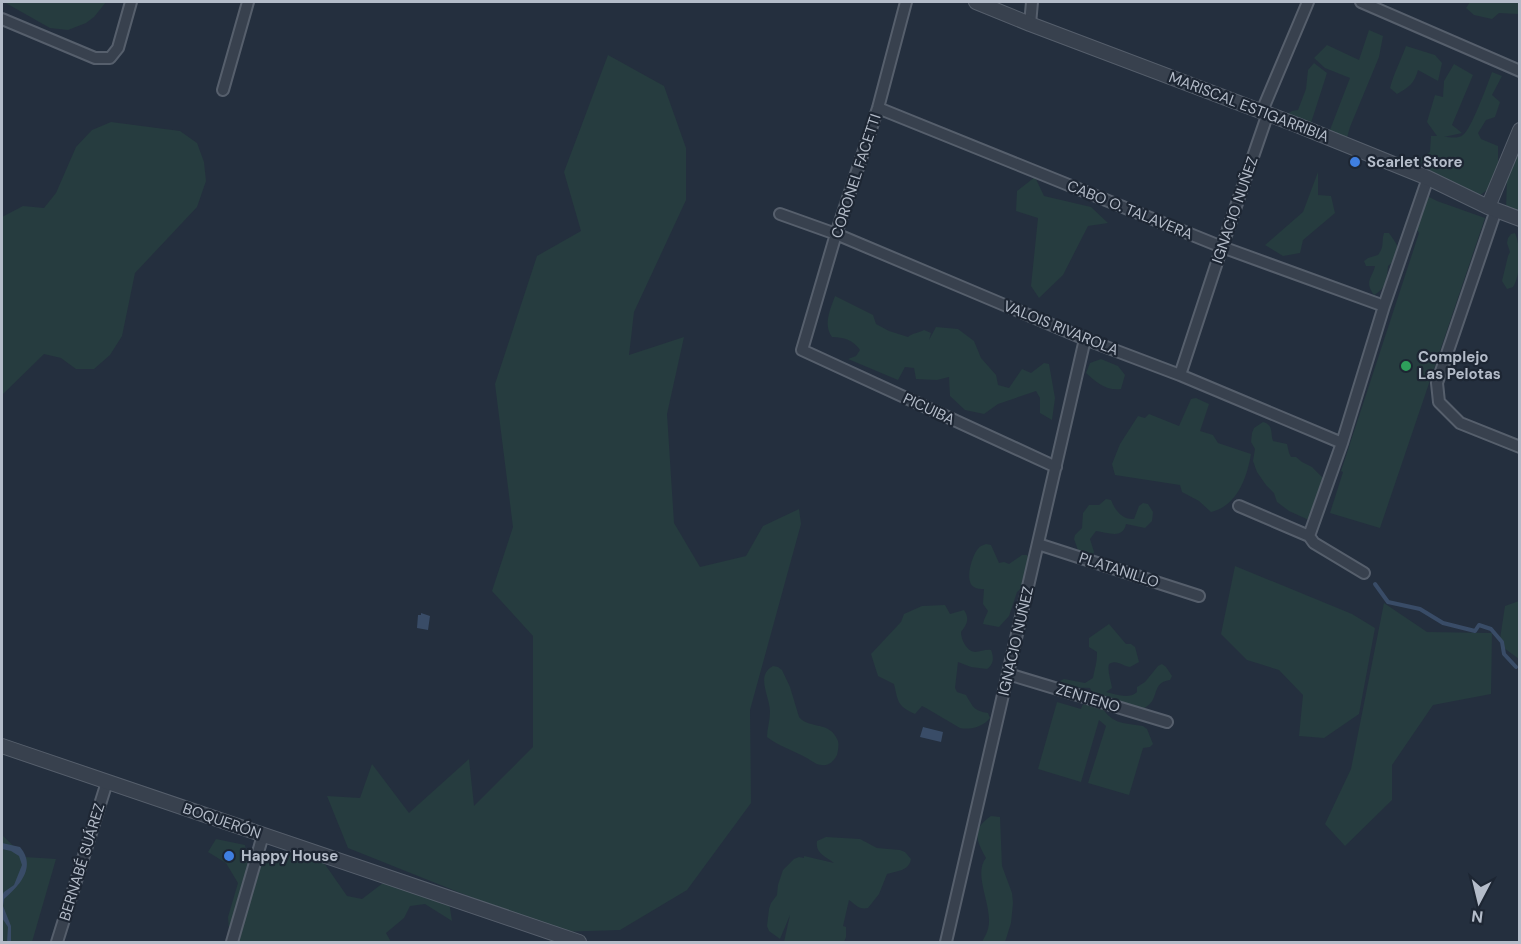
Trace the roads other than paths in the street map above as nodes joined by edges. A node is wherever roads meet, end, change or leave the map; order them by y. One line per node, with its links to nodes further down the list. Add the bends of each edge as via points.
1 (131, 2): 8 (street, via 118,48 110,58 95,58)
2 (248, 2): 11 (street)
3 (906, 2): 12 (street, CORONEL FACETTI)
4 (976, 2): 9 (street, MARISCAL ESTIGARRIBIA)
5 (1032, 2): 9 (street)
6 (1308, 2): 13 (street, IGNACIO NUÑEZ)
7 (1361, 2): 10 (street)
8 (2, 19)
9 (1030, 24): 13 (street, MARISCAL ESTIGARRIBIA)
10 (1520, 71)
11 (223, 90)
12 (878, 108): 19 (street, CORONEL FACETTI); 20 (street, CABO O. TALAVERA)
13 (1265, 112): 15 (street, MARISCAL ESTIGARRIBIA); 20 (street, IGNACIO NUÑEZ)
14 (1520, 130): 16 (street)
15 (1428, 178): 16 (street, MARISCAL ESTIGARRIBIA); 21 (street)
16 (1492, 208): 18 (street, MARISCAL ESTIGARRIBIA); 26 (street, via 1437,382 1439,402 1460,423)
17 (780, 214): 19 (street, VALOIS RIVAROLA)
18 (1520, 219)
19 (836, 234): 22 (street, VALOIS RIVAROLA); 23 (street, CORONEL FACETTI)
20 (1222, 247): 21 (street, CABO O. TALAVERA); 24 (street, IGNACIO NUÑEZ)
21 (1384, 306): 25 (street)
22 (1085, 339): 24 (street, VALOIS RIVAROLA); 27 (street, IGNACIO NUÑEZ)
23 (802, 350): 27 (street, PICUIBA)
24 (1180, 375): 25 (street, VALOIS RIVAROLA)
25 (1342, 443): 29 (street)
26 (1520, 447)
27 (1056, 467): 30 (street, IGNACIO NUÑEZ)
28 (1239, 506): 29 (street)
29 (1309, 536): 31 (street, via 1314,543)
30 (1038, 544): 32 (street, PLATANILLO); 33 (street, IGNACIO NUÑEZ)
31 (1364, 573)
32 (1199, 596)
33 (1008, 674): 34 (street, ZENTENO); 41 (street, IGNACIO NUÑEZ)
34 (1167, 722)
35 (2, 746): 36 (street, BOQUERÓN)
36 (107, 783): 37 (street, BOQUERÓN); 38 (street, BERNABÉ SUÁREZ)
37 (262, 835): 39 (street); 40 (street, BOQUERÓN)
38 (57, 942)
39 (232, 942)
40 (579, 942)
41 (946, 942)

